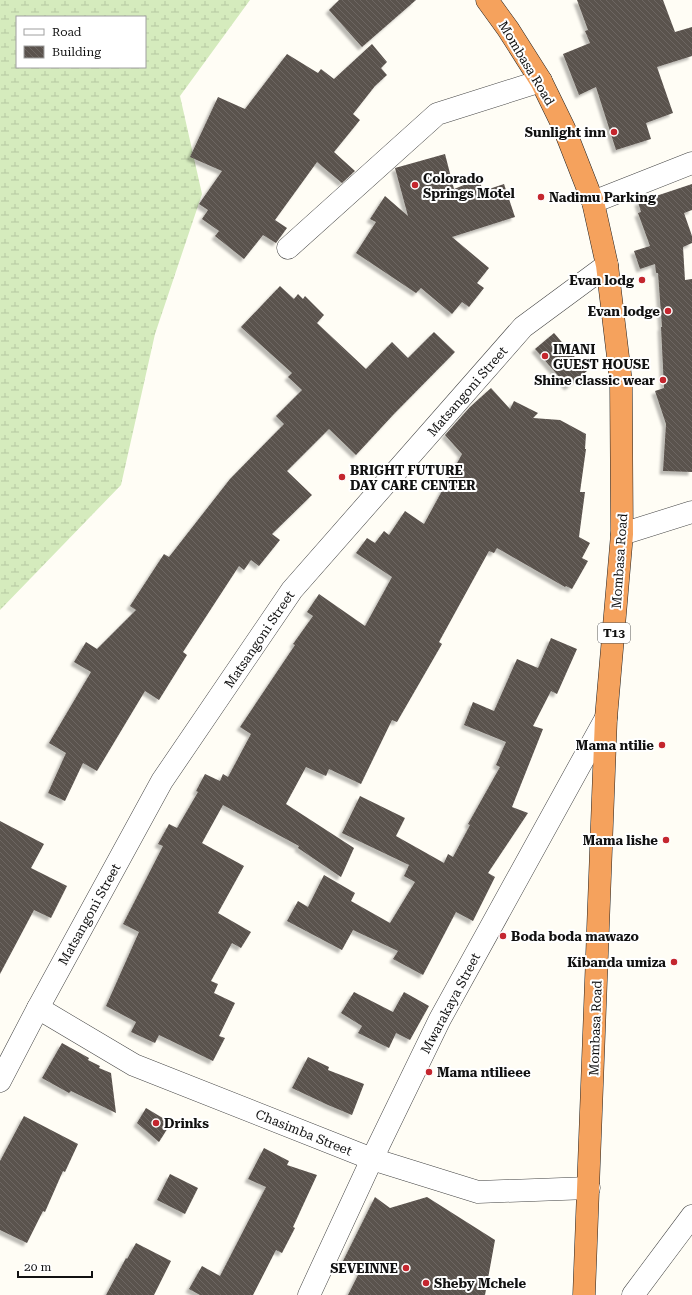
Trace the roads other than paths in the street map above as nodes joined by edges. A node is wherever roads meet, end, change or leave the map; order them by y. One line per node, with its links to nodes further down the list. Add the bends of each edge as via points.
1 (488, 0): 2 (highway, Mombasa Road / T13)
2 (541, 81): 4 (highway, Mombasa Road / T13, via 564,128); 5 (street, via 436,114)
3 (692, 163): 4 (street)
4 (593, 202): 6 (highway, Mombasa Road / T13)
5 (288, 248)
6 (607, 265): 8 (highway, Mombasa Road / T13, via 622,382); 10 (street, Matsangoni Street, via 523,327 292,590 162,781)
7 (692, 512): 8 (street)
8 (622, 534): 9 (highway, Mombasa Road / T13)
9 (606, 718): 12 (street, Mwarakaya Street, via 440,1019); 13 (highway, Mombasa Road / T13)
10 (38, 1008): 11 (street, Matsangoni Street); 12 (street, Chasimba Street, via 134,1065)
11 (0, 1081)
12 (372, 1159): 13 (street, Chasimba Street, via 478,1192); 15 (street, Mwarakaya Street)
13 (589, 1188): 16 (highway, Mombasa Road / T13)
14 (692, 1216): 17 (street)
15 (309, 1295)
16 (584, 1295)
17 (633, 1295)

